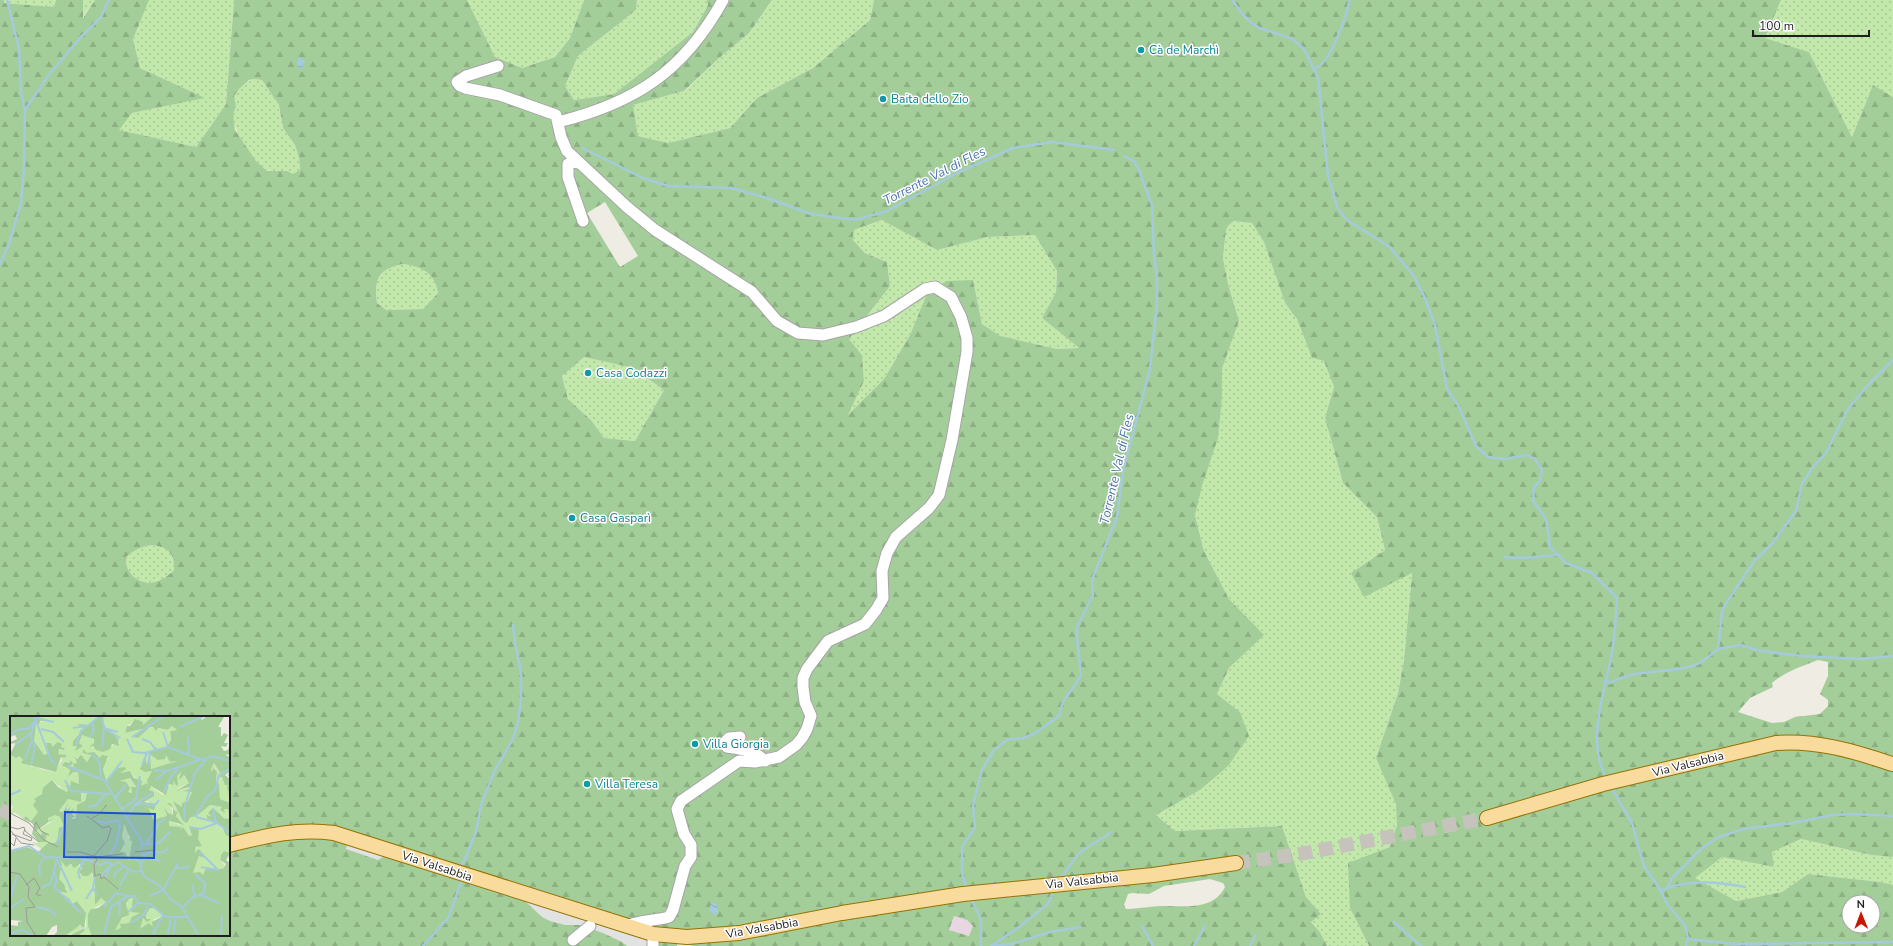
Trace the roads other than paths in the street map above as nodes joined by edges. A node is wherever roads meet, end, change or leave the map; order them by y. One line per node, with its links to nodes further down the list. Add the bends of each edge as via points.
1 (723, 0): 3 (street, via 688,51 661,77 624,100)
2 (498, 66): 3 (street, via 466,76 457,82 465,88 500,95 556,115)
3 (558, 122): 4 (street, via 567,151)
4 (579, 164): 5 (street, via 568,164 568,177); 7 (street, via 655,230 752,292 777,321 798,333 823,335 856,327 884,316 925,289 935,287 951,298 961,317 967,338 967,352 940,495 896,537 887,553 882,571 883,598 876,610 865,624 828,641 807,669 803,687 810,716 802,738 779,757)
5 (583, 221)
6 (740, 737): 7 (street, via 728,738 727,747 758,754)
7 (765, 761): 13 (street, via 739,761 681,801 677,809 684,834 691,845 691,857 685,866 670,917 636,922)
8 (1892, 764): 9 (main road, Via Valsabbia, via 1832,746 1793,742 1770,744 1603,784)
9 (1490, 817)
10 (230, 845): 13 (main road, Via Valsabbia, via 300,831 350,837)
11 (1236, 863): 15 (main road, Via Valsabbia, via 1153,875 963,894 738,933)
12 (590, 926): 14 (street)
13 (627, 926): 15 (main road, Via Valsabbia)
14 (573, 940)
15 (653, 940)

